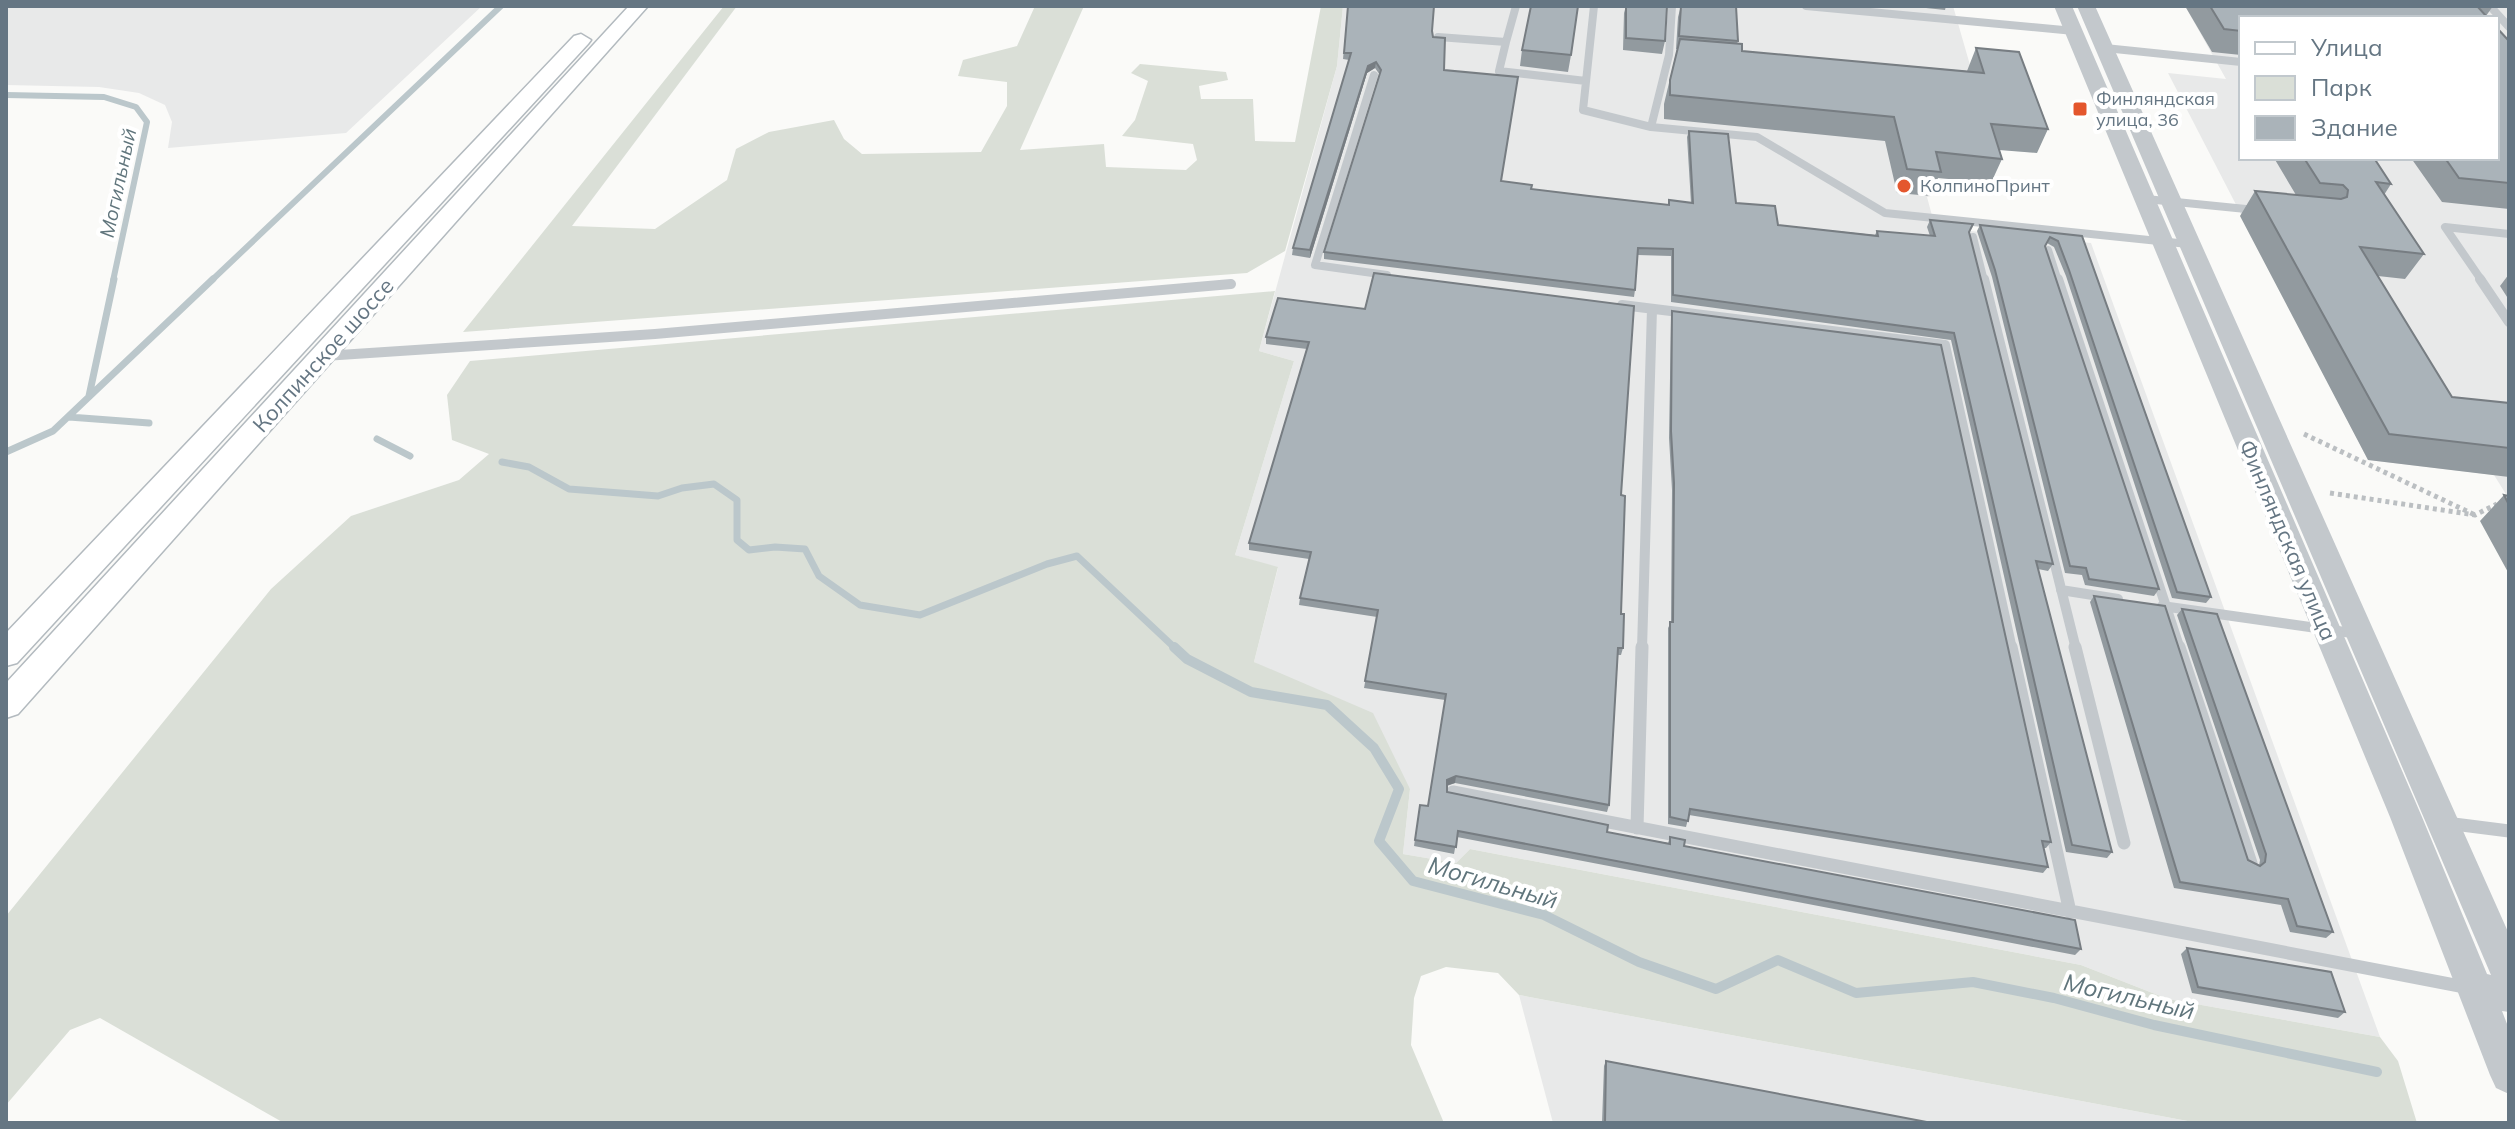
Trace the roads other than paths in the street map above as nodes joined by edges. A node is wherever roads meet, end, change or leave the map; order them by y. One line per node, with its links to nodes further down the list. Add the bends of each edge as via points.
1 (613, 6): 38 (main road, Колпинское шоссе)
2 (639, 6): 31 (main road, Колпинское шоссе)
3 (1516, 6): 12 (lane)
4 (1594, 6): 18 (lane)
5 (1672, 6): 14 (lane)
6 (1806, 6): 9 (lane)
7 (2086, 6): 13 (street, Финляндская улица)
8 (2490, 6): 10 (lane)
9 (2068, 18): 20 (street, Финляндская улица)
10 (2509, 27)
11 (1438, 37): 12 (lane)
12 (1506, 42): 18 (lane, via 1499,71)
13 (2105, 48): 16 (lane); 20 (street, Финляндская улица)
14 (1669, 55): 15 (lane); 19 (lane)
15 (1685, 56)
16 (2239, 62)
17 (1374, 75): 26 (lane, via 1315,265)
18 (1586, 81): 19 (lane, via 1583,110)
19 (1651, 127): 24 (lane, via 1757,137 1885,213)
20 (2158, 200): 21 (lane); 24 (street, Финляндская улица)
21 (2266, 211)
22 (2509, 234): 30 (lane, via 2445,227)
23 (1973, 237): 32 (lane)
24 (2176, 242): 36 (street, Финляндская улица); 37 (street, Финляндская улица)
25 (2048, 250): 35 (lane)
26 (1392, 275)
27 (1231, 284): 31 (lane, via 655,334)
28 (1606, 303): 29 (lane)
29 (1652, 309): 42 (lane); 46 (lane, via 1945,345)
30 (2509, 322)
31 (323, 356): 39 (main road, Колпинское шоссе)
32 (2061, 590): 33 (lane); 44 (lane)
33 (2136, 602)
34 (2151, 604): 35 (lane)
35 (2165, 606): 36 (lane); 45 (lane)
36 (2325, 630): 37 (lane); 41 (street, Финляндская улица)
37 (2360, 635): 41 (street, Финляндская улица)
38 (6, 654)
39 (6, 705)
40 (1453, 792): 42 (lane)
41 (2425, 820): 43 (lane); 47 (street, Финляндская улица); 48 (street, Финляндская улица)
42 (1637, 828): 46 (lane)
43 (2509, 831)
44 (2124, 843)
45 (2251, 863)
46 (2070, 912): 48 (lane)
47 (2509, 974)
48 (2474, 989): 49 (street); 50 (street, Финляндская улица)
49 (2509, 995)
50 (2509, 1075)

